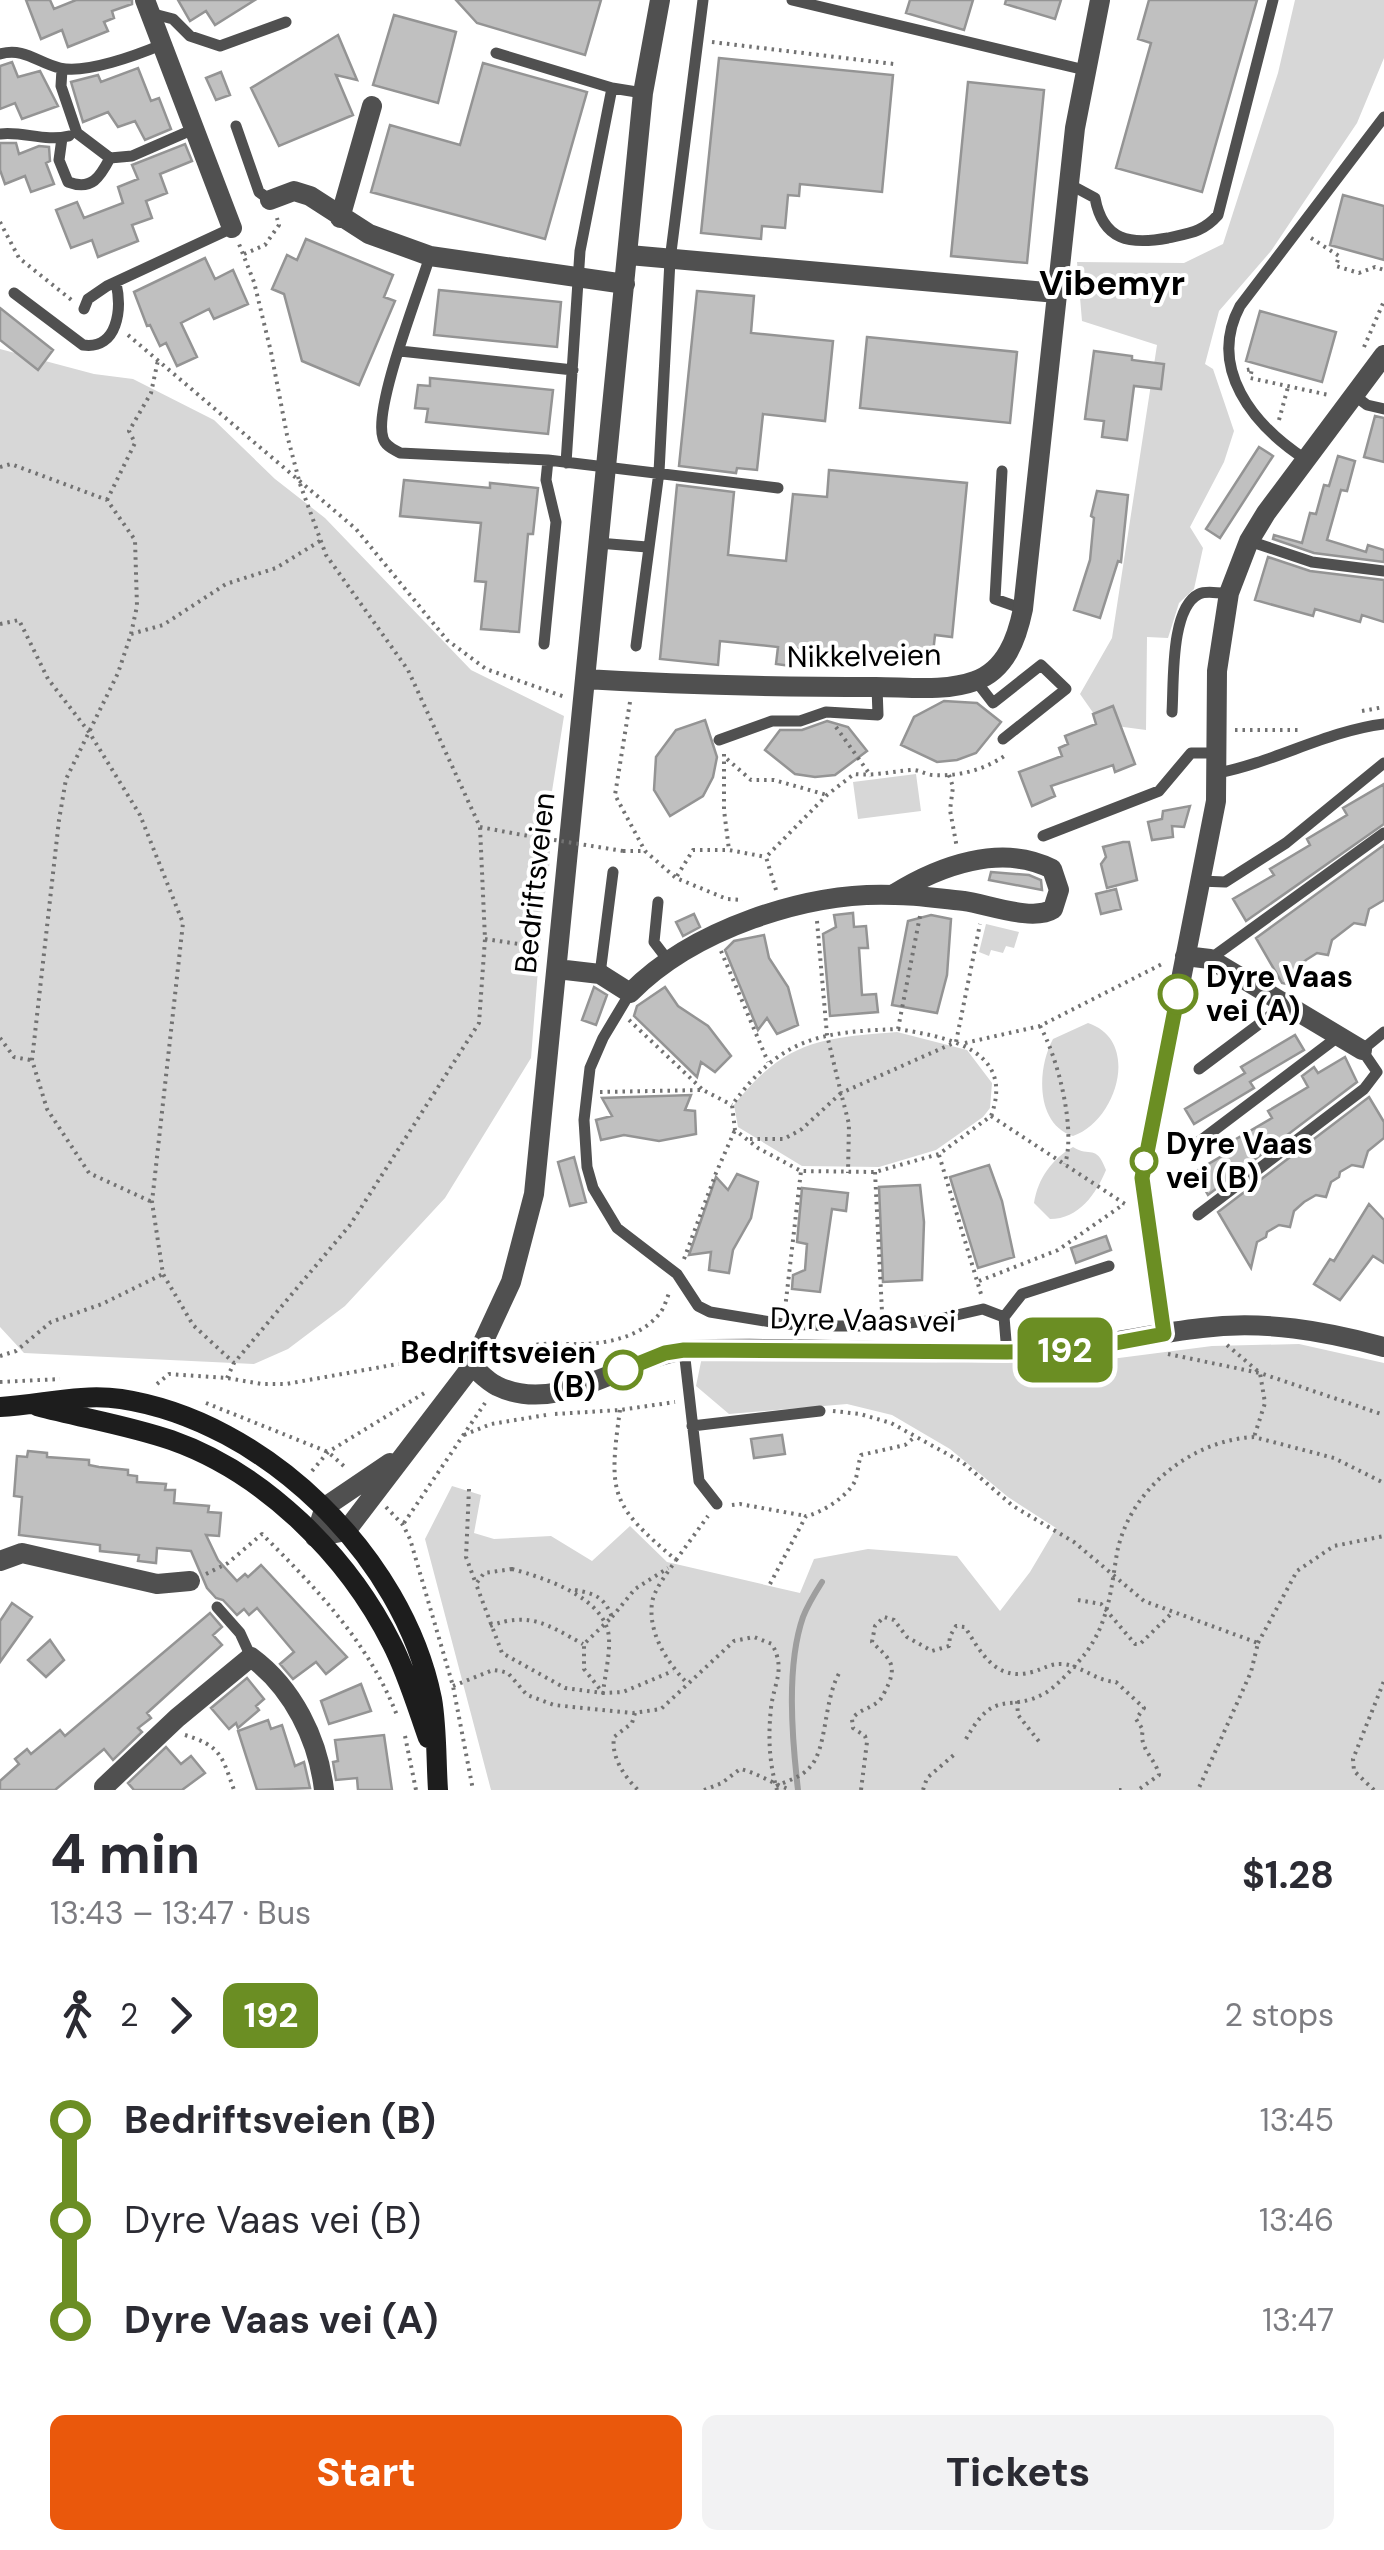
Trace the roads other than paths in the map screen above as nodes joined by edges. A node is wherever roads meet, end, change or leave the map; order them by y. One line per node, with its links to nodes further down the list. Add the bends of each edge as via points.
1 (660, 0): 14 (street, Bedriftsveien)
2 (702, 0): 29 (lane)
3 (792, 0): 12 (lane)
4 (1100, 0): 12 (street, Nikkelveien)
5 (1273, 0): 23 (lane, via 1218,215 1204,231 1127,240 1108,230 1095,198)
6 (147, 7): 7 (lane, via 190,36 220,46); 8 (street)
7 (286, 22)
8 (161, 44): 11 (lane); 18 (street)
9 (496, 53): 13 (lane)
10 (0, 54): 11 (lane, via 24,52)
11 (62, 69): 19 (lane, via 61,86)
12 (1085, 70): 23 (street, Nikkelveien)
13 (612, 88): 14 (lane); 30 (lane)
14 (643, 94): 27 (street, Bedriftsveien)
15 (372, 106): 25 (street)
16 (1384, 117): 41 (lane, via 1230,326 1227,342 1238,388 1251,412)
17 (236, 126): 24 (lane, via 259,192)
18 (194, 129): 22 (lane, via 132,156); 26 (street)
19 (78, 133): 21 (lane); 22 (lane)
20 (0, 134): 21 (lane)
21 (62, 138): 22 (lane, via 68,182 93,183)
22 (110, 158)
23 (1069, 184): 34 (street, Nikkelveien)
24 (270, 200): 25 (street, via 294,190)
25 (340, 218): 28 (street)
26 (232, 228): 31 (lane)
27 (629, 255): 29 (street); 32 (street, Bedriftsveien)
28 (430, 256): 30 (street); 36 (lane)
29 (670, 260): 34 (street); 46 (lane)
30 (580, 280): 32 (street); 38 (lane)
31 (116, 283): 33 (lane, via 120,307 97,347 84,345); 35 (lane, via 93,294)
32 (625, 284): 44 (street, Bedriftsveien)
33 (14, 293)
34 (1057, 293): 53 (street, Nikkelveien)
35 (84, 310)
36 (400, 351): 38 (lane); 42 (lane, via 383,400 388,447 400,453)
37 (1374, 352): 39 (street)
38 (573, 370): 43 (lane)
39 (1347, 397): 40 (lane); 41 (street)
40 (1384, 409)
41 (1305, 459): 48 (street)
42 (548, 460): 43 (lane); 54 (lane, via 556,522)
43 (566, 463): 44 (lane)
44 (606, 468): 46 (lane); 49 (street, Bedriftsveien)
45 (1002, 471): 53 (lane, via 996,598)
46 (658, 472): 47 (lane); 50 (lane)
47 (778, 488)
48 (1249, 541): 51 (lane, via 1312,562); 52 (street)
49 (598, 543): 50 (lane); 56 (street, Bedriftsveien)
50 (647, 548): 55 (lane)
51 (1384, 572)
52 (1229, 594): 59 (lane, via 1203,591 1187,601 1178,623); 63 (street, via 1218,671)
53 (1023, 609): 57 (street, Nikkelveien, via 1014,646)
54 (544, 644)
55 (636, 646)
56 (585, 680): 58 (street, Nikkelveien); 72 (street, Bedriftsveien)
57 (976, 681): 58 (street, Nikkelveien); 61 (lane, via 992,703 1041,666 1066,688)
58 (877, 687): 62 (lane, via 878,715 826,712)
59 (1172, 712)
60 (1384, 724): 63 (lane, via 1252,766)
61 (1002, 738)
62 (719, 740)
63 (1218, 763): 66 (lane, via 1191,753 1159,791); 68 (street)
64 (1384, 763): 68 (lane, via 1286,843 1225,882)
65 (1384, 833): 73 (lane)
66 (1043, 836)
67 (613, 872): 75 (lane)
68 (1200, 881): 71 (street)
69 (894, 894): 69 (street, via 989,856 1044,865 1056,874 1058,901 1046,913); 74 (street, via 815,902 714,934)
70 (658, 902): 74 (lane, via 654,942)
71 (1186, 956): 73 (street); 86 (street, via 1142,1178)
72 (558, 959): 75 (street); 90 (street, Bedriftsveien, via 528,1224 512,1282)
73 (1210, 959): 77 (street)
74 (666, 960): 76 (street)
75 (600, 974): 76 (street)
76 (624, 1001): 85 (lane, via 590,1068 587,1167 616,1228 677,1274 690,1299 710,1312 783,1324 883,1326 983,1309)
77 (1286, 1004): 79 (street); 81 (lane)
78 (1384, 1032): 80 (lane)
79 (1339, 1036): 80 (street); 82 (lane)
80 (1362, 1050): 83 (lane, via 1377,1072 1364,1090)
81 (1199, 1069)
82 (1196, 1144)
83 (1198, 1214)
84 (1109, 1266): 85 (lane, via 1022,1294)
85 (1004, 1317): 89 (lane)
86 (1158, 1342): 87 (street, Dyre Vaas vei, via 1206,1327 1304,1329); 89 (street, Dyre Vaas vei)
87 (1384, 1347)
88 (684, 1350): 89 (street, Dyre Vaas vei); 90 (street, Dyre Vaas vei, via 542,1394 495,1386); 94 (lane)
89 (1007, 1352)
90 (472, 1366): 95 (street, Bedriftsveien)
91 (37, 1406): 92 (main road); 97 (main road, via 107,1398 184,1416 245,1448); 99 (main road, via 143,1431 201,1453 259,1489)
92 (0, 1407)
93 (820, 1411): 94 (lane)
94 (692, 1426): 96 (lane, via 699,1480)
95 (404, 1453): 97 (street, Bedriftsveien); 98 (street, Bedriftsveien)
96 (717, 1504)
97 (325, 1508): 98 (main road); 99 (street)
98 (346, 1531): 99 (street); 104 (main road, via 374,1566 410,1633 432,1701)
99 (314, 1536): 104 (main road, via 355,1584 393,1645)
100 (0, 1561): 101 (street, via 22,1553 157,1584)
101 (190, 1582)
102 (217, 1606): 103 (lane)
103 (251, 1657): 105 (street); 106 (street, via 306,1724)
104 (436, 1758): 107 (main road)
105 (103, 1789)
106 (324, 1790)
107 (438, 1790)

